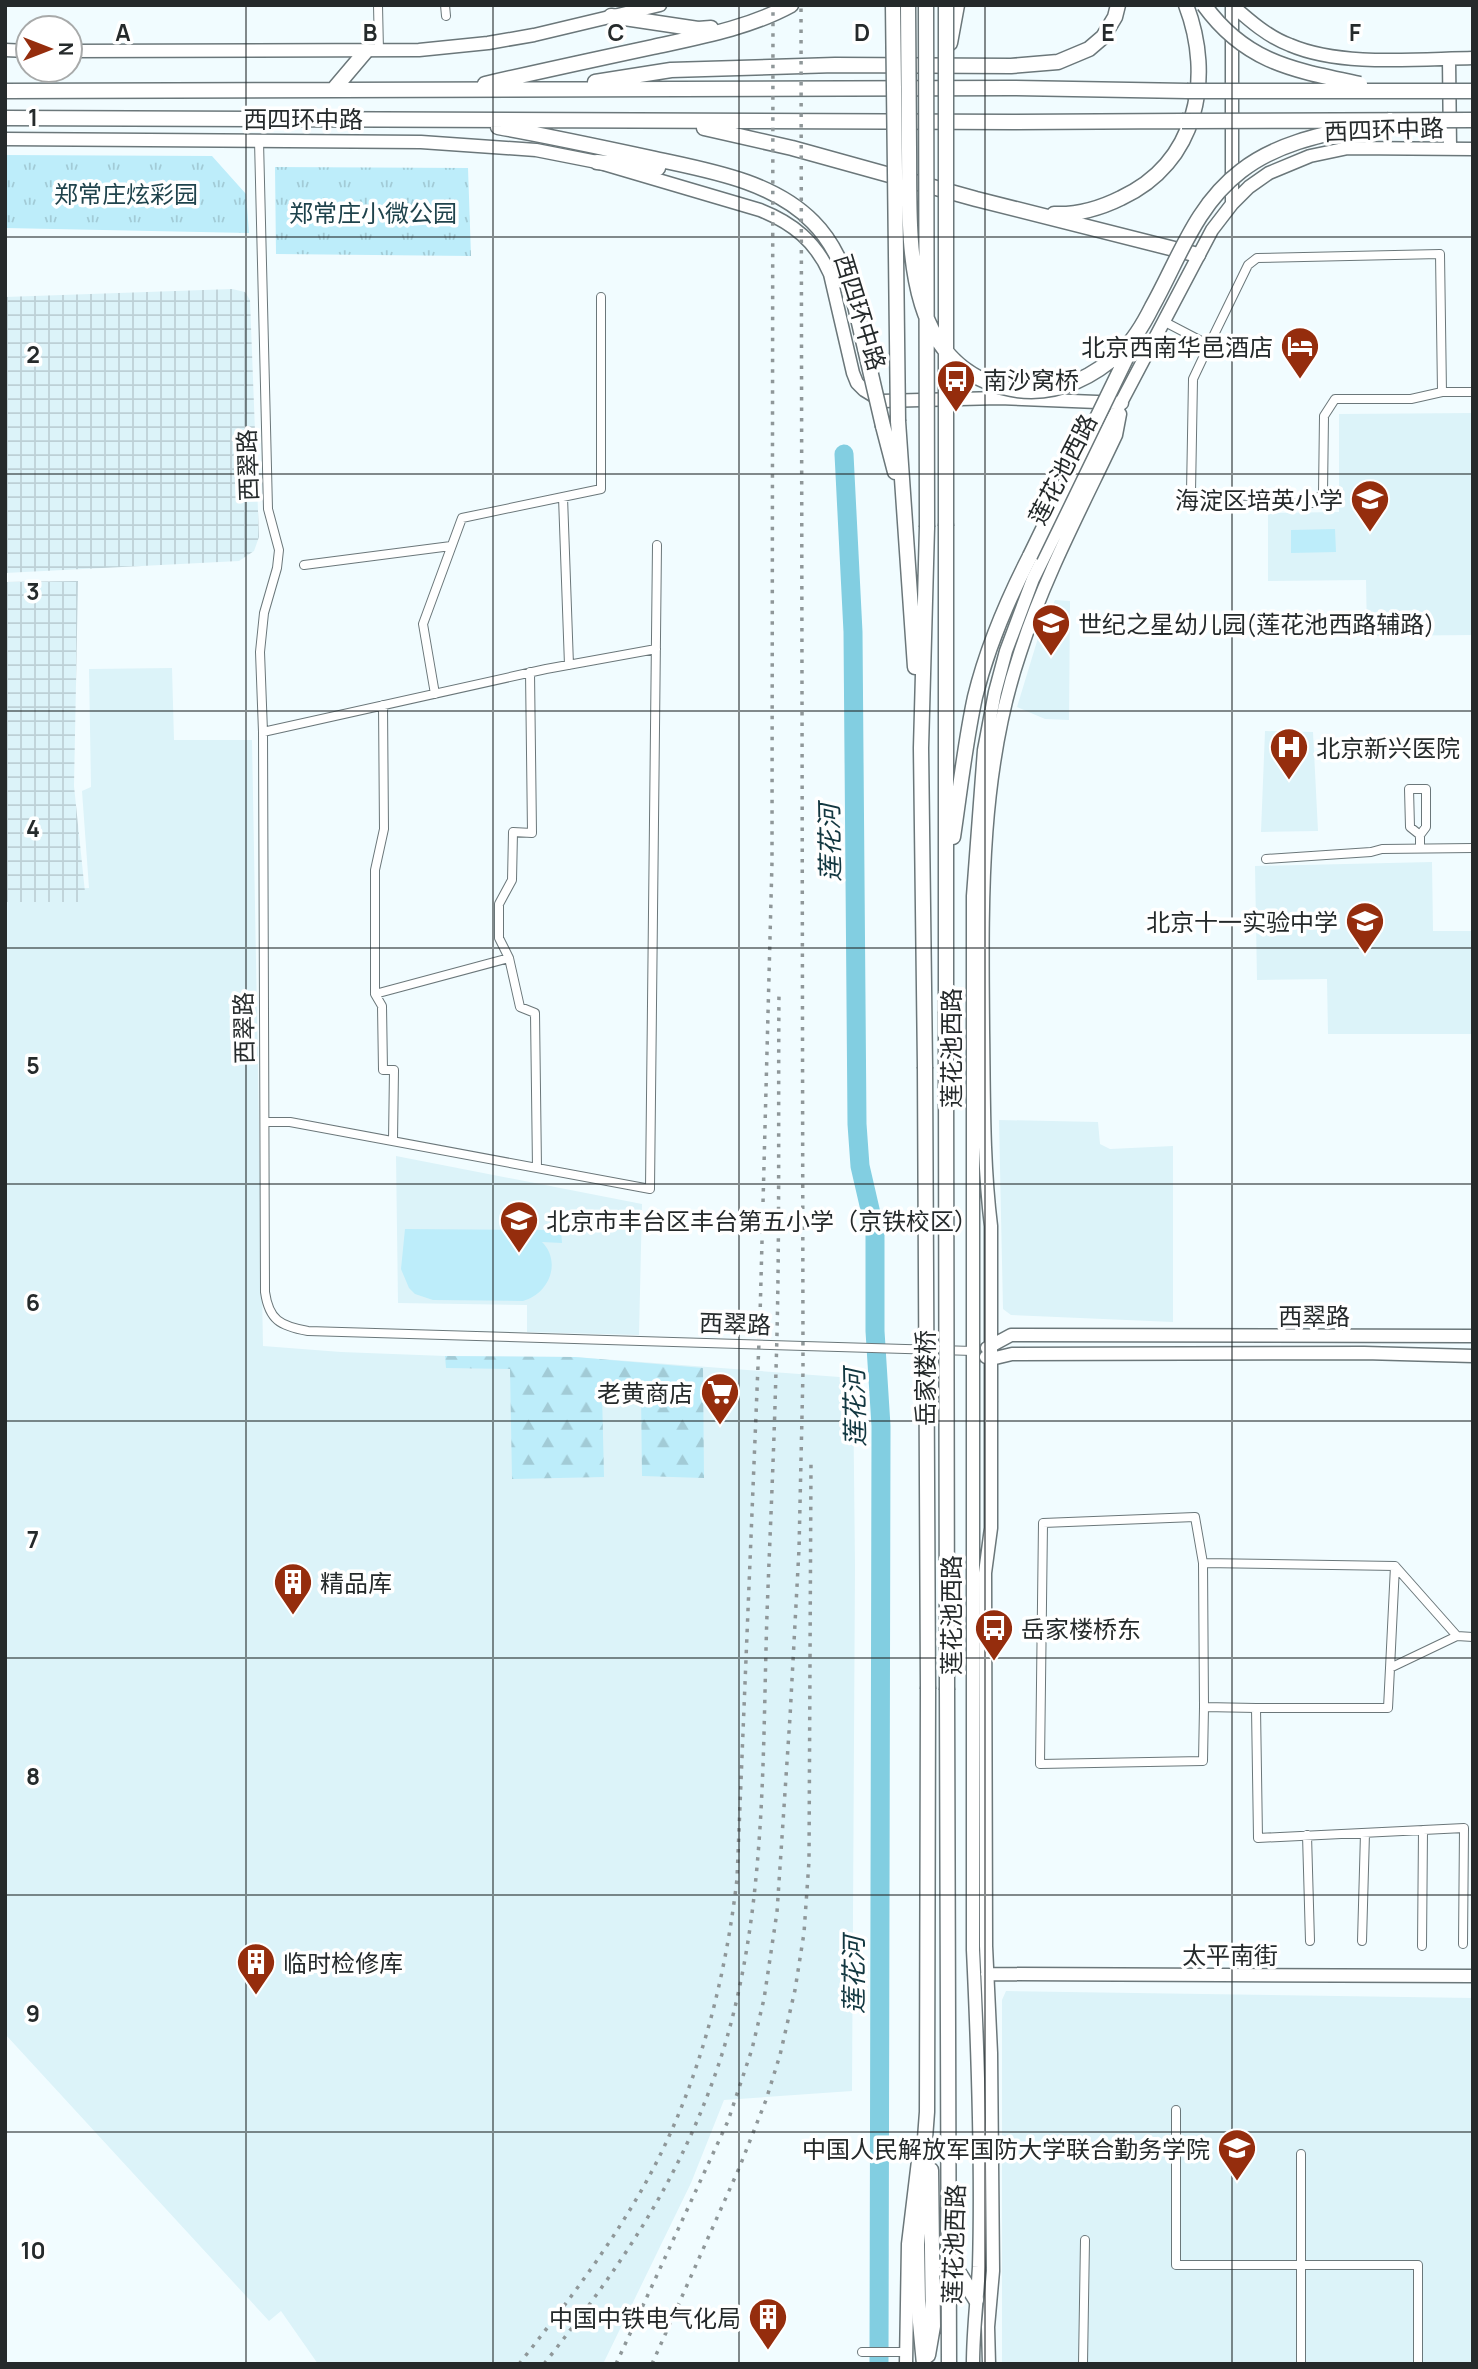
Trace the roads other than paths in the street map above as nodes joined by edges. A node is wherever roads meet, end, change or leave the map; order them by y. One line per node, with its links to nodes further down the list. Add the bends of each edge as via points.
1 (378, 5): 18 (street)
2 (445, 5): 14 (street)
3 (660, 5): 15 (street)
4 (791, 5): 16 (highway)
5 (893, 5): 50 (highway, bridge, via 898,421)
6 (908, 5): 44 (highway, bridge, via 913,274 921,304 945,349 979,378 999,386 1041,391 1087,377 1124,349)
7 (926, 5): 60 (highway, 莲花池西路, bridge, via 927,527)
8 (946, 5): 21 (highway, 莲花池西路, bridge)
9 (957, 5): 21 (highway, bridge)
10 (1186, 5): 40 (highway, via 1195,29 1200,79 1196,106 1176,153 1149,181 1110,204 1060,214)
11 (1204, 5): 26 (highway, bridge, via 1230,36 1256,54 1291,69)
12 (1232, 6): 20 (street, via 1290,46 1339,58); 39 (street)
13 (1116, 11): 22 (highway, via 1102,37 1089,49 1049,63 671,71)
14 (446, 16)
15 (611, 16): 16 (highway, via 698,29); 18 (street, via 488,43)
16 (740, 26): 24 (highway)
17 (84, 51): 18 (street)
18 (373, 51): 23 (highway)
19 (1473, 58): 20 (street)
20 (1449, 59): 35 (street)
21 (946, 65): 65 (highway, 莲花池西路, bridge)
22 (550, 89): 24 (highway, 西四环中路); 26 (highway, 西四环中路, bridge)
23 (333, 90): 24 (highway, 西四环中路); 25 (highway, 西四环中路)
24 (458, 90)
25 (5, 91)
26 (1388, 91): 27 (highway, 西四环中路, bridge)
27 (1473, 91)
28 (5, 118): 29 (highway, 西四环中路)
29 (459, 120): 32 (highway, 西四环中路); 38 (highway)
30 (1390, 120): 31 (highway, 西四环中路, bridge); 32 (highway, 西四环中路, bridge); 44 (highway, bridge, via 1288,144 1239,172 1201,212)
31 (1473, 120)
32 (672, 121): 40 (highway)
33 (5, 139): 34 (street, 西四环中路)
34 (259, 141): 37 (street, 西四环中路, via 484,145 536,149); 59 (street, 西翠路, via 268,509 279,550 260,652)
35 (1450, 149): 36 (street, 西四环中路); 39 (street, 西四环中路, via 1348,148 1310,156 1269,173)
36 (1473, 149)
37 (597, 162): 38 (highway); 48 (street, 西四环中路, via 750,207 778,217 805,236 831,274 853,373 872,397 893,402 999,398)
38 (718, 173): 50 (highway, bridge, via 792,204 831,244 853,297)
39 (1232, 204): 41 (street, 西四环中路)
40 (1028, 212): 41 (highway)
41 (1198, 255): 43 (street, 西四环中路)
42 (601, 297): 49 (street, via 601,489)
43 (1163, 321): 45 (street); 48 (street, 西四环中路)
44 (1142, 327): 65 (highway, bridge, via 1012,590 990,644 965,747)
45 (1209, 345): 46 (street, via 1248,265 1257,258 1440,254); 46 (street, via 1193,379 1191,492 1201,506 1314,503 1323,493 1324,416 1335,400 1411,399)
46 (1442, 392): 47 (street)
47 (1473, 392)
48 (1122, 404): 74 (street, 莲花池西路, via 1033,579 1006,651 984,750 973,896); 75 (street, 莲花池西路, via 1116,435 1045,586 1020,653 1000,725 990,791 982,960)
49 (563, 497): 52 (street, via 462,518); 55 (street)
50 (904, 507): 60 (highway)
51 (657, 545): 54 (street)
52 (452, 546): 53 (street); 57 (street, via 422,624)
53 (304, 565)
54 (656, 649): 55 (street); 72 (street, via 650,1189)
55 (569, 665): 56 (street)
56 (530, 672): 57 (street); 66 (street, via 532,833 513,832 512,880 499,904 499,938)
57 (435, 694): 58 (street)
58 (383, 705): 59 (street); 67 (street, via 384,829 375,870)
59 (264, 732): 70 (street, 西翠路)
60 (921, 748): 69 (highway, 莲花池西路)
61 (1420, 835): 61 (street, via 1426,827 1426,789 1409,789 1410,827); 62 (street)
62 (1420, 848): 63 (street); 64 (street)
63 (1473, 848)
64 (1266, 859)
65 (946, 894): 68 (highway, 莲花池西路)
66 (509, 958): 67 (street); 72 (street, via 520,1007 535,1013)
67 (375, 993): 71 (street, via 382,1006 383,1070 394,1070)
68 (946, 1065): 83 (highway, 岳家楼桥, bridge)
69 (925, 1067): 82 (highway, 岳家楼桥, bridge)
70 (266, 1122): 71 (street); 74 (street, 西翠路, via 265,1292 271,1315 290,1328)
71 (393, 1140): 72 (street)
72 (537, 1168)
73 (1473, 1336): 75 (street, 西翠路, via 1011,1335)
74 (973, 1352): 75 (street); 101 (street, 莲花池西路, via 973,1936)
75 (991, 1353): 76 (street, 西翠路); 93 (street, 莲花池西路, via 991,1528 985,1573)
76 (1473, 1356)
77 (1203, 1563): 78 (street); 84 (street); 84 (street, via 1195,1517 1043,1523 1040,1764 1203,1761)
78 (1395, 1566): 79 (street); 81 (street)
79 (1457, 1636): 80 (street); 81 (street)
80 (1473, 1637)
81 (1390, 1668): 85 (street, via 1388,1708)
82 (928, 1689): 96 (highway, 莲花池西路)
83 (947, 1690): 99 (highway, 莲花池西路)
84 (1204, 1707): 85 (street)
85 (1256, 1708): 88 (street, via 1258,1838)
86 (1423, 1830): 87 (street); 91 (street, via 1464,1829); 92 (street)
87 (1365, 1833): 88 (street); 90 (street)
88 (1307, 1835): 89 (street)
89 (1310, 1941)
90 (1362, 1941)
91 (1463, 1944)
92 (1422, 1946)
93 (987, 1975): 94 (street, 太平南街); 101 (street, 莲花池西路, via 993,2271)
94 (1473, 1976)
95 (1176, 2110): 100 (street, via 1176,2265)
96 (927, 2112): 103 (street, 莲花池西路, via 912,2201); 104 (highway, 莲花池西路, via 917,2244)
97 (1301, 2154): 100 (street)
98 (1084, 2240): 108 (street)
99 (950, 2258): 101 (highway); 105 (highway, 莲花池西路)
100 (1302, 2265): 109 (street); 110 (street, via 1418,2265)
101 (983, 2300): 106 (street, 莲花池西路); 107 (street, 莲花池西路)
102 (862, 2352): 103 (street)
103 (906, 2358)
104 (926, 2364)
105 (949, 2364)
106 (973, 2364)
107 (989, 2364)
108 (1083, 2364)
109 (1301, 2364)
110 (1418, 2364)

